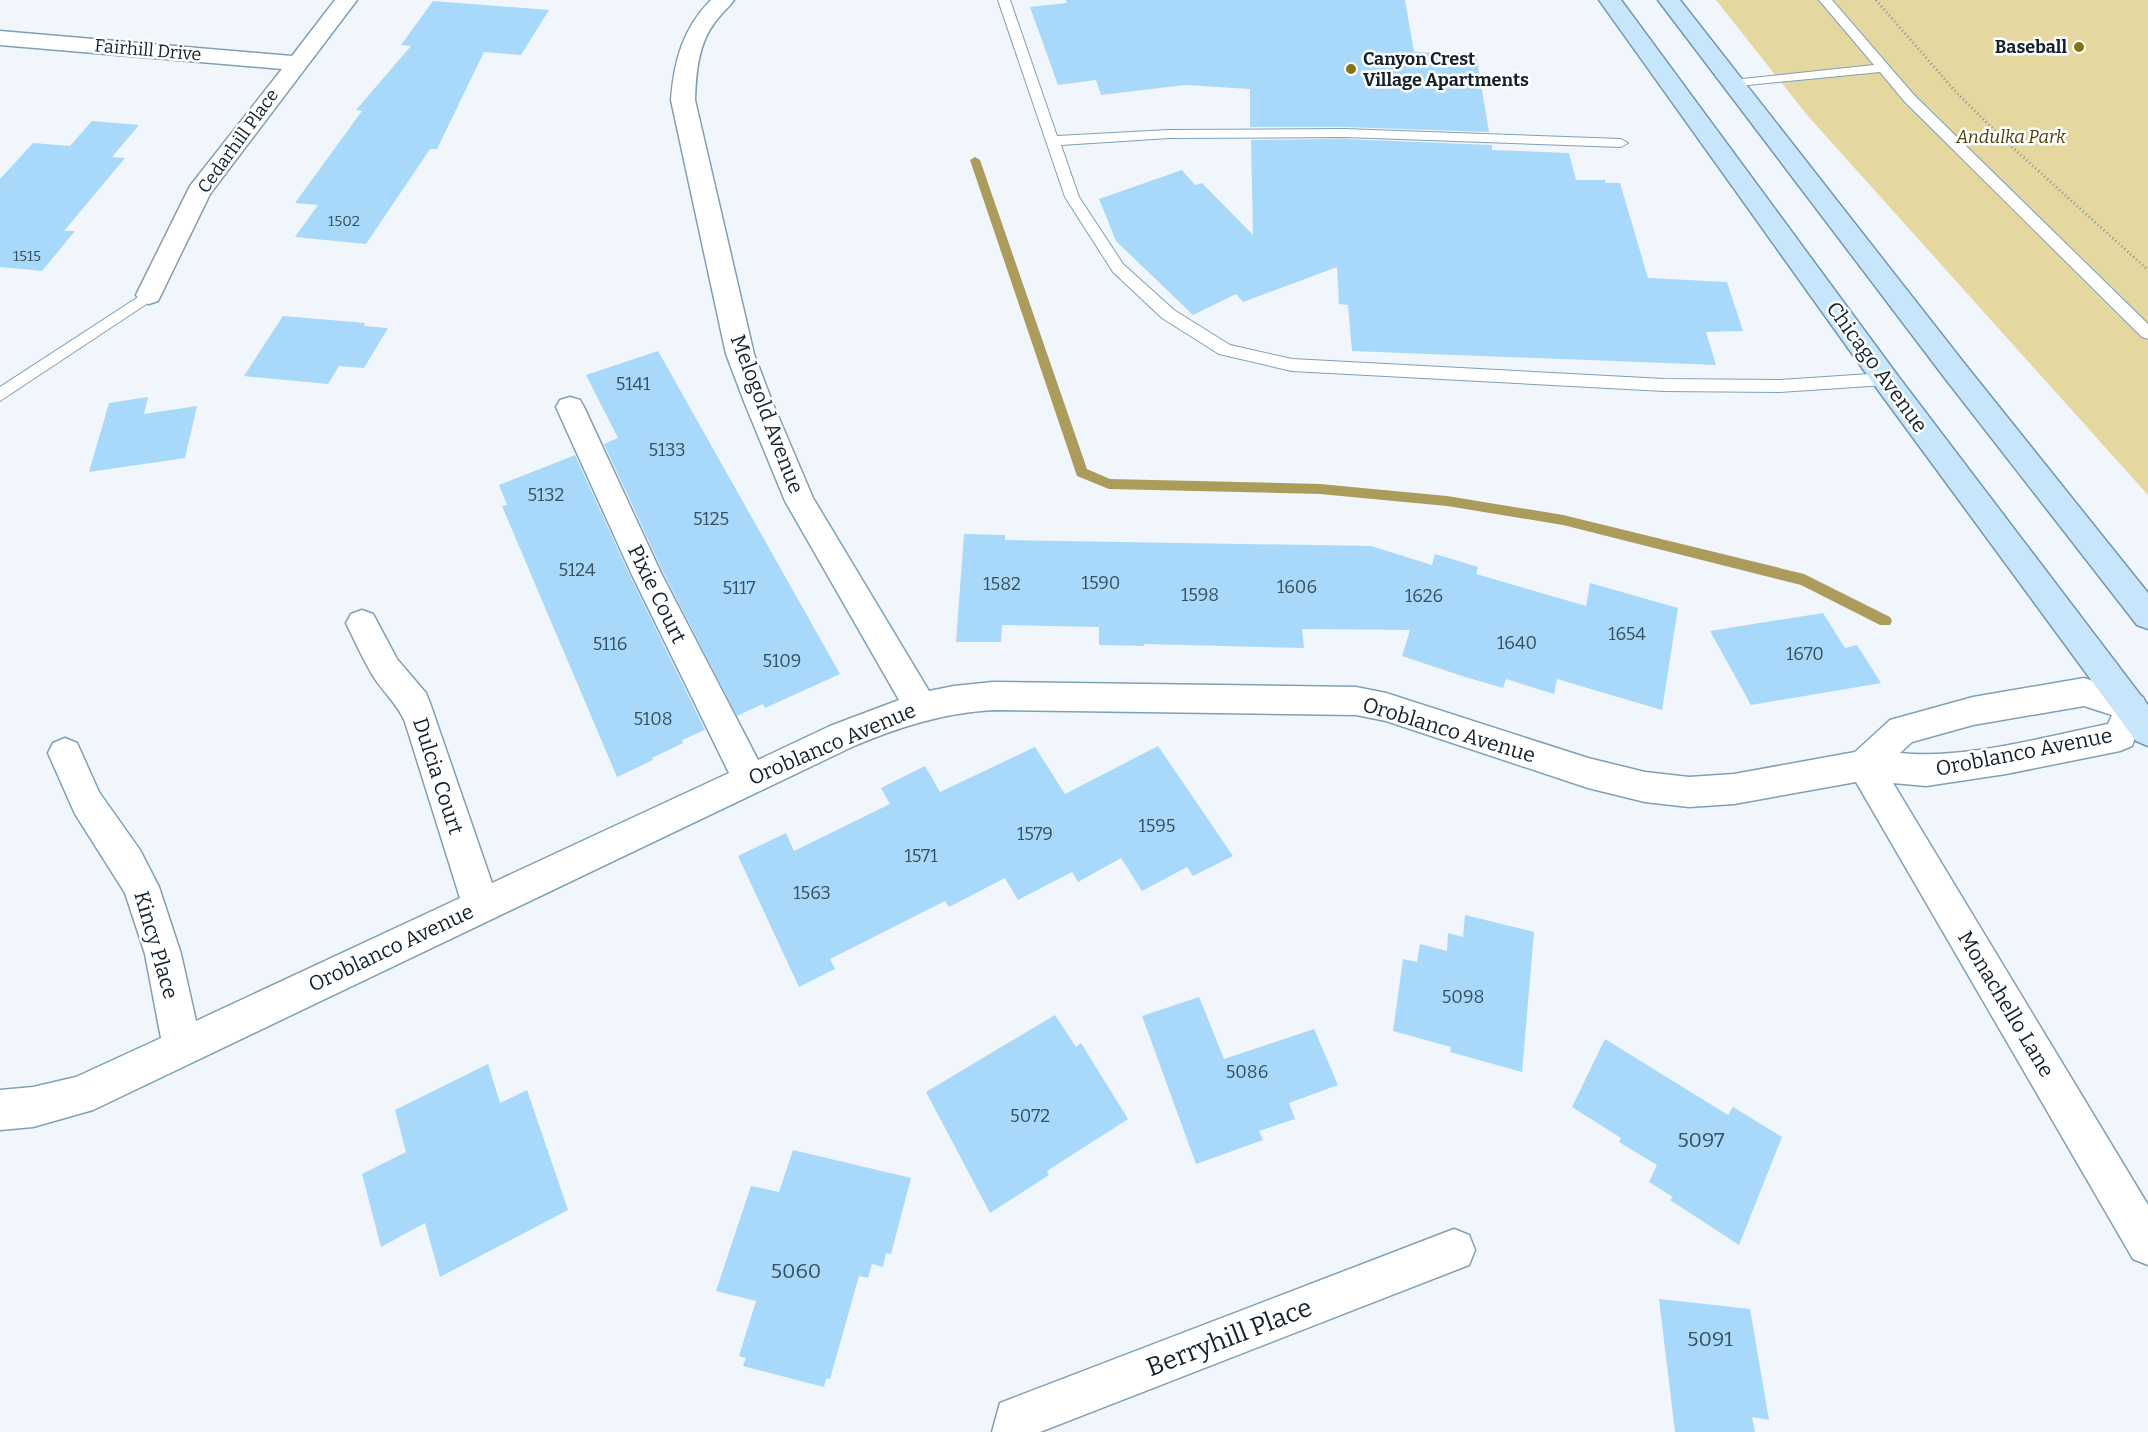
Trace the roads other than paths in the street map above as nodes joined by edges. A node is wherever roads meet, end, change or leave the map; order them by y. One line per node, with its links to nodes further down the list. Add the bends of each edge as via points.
1 (346, 0): 8 (street, Cedarhill Place)
2 (723, 0): 20 (street, Melogold Avenue, via 707,15 695,35 684,69 683,100 740,354 800,501)
3 (1004, 0): 11 (lane)
4 (1610, 0): 15 (main road, Chicago Avenue)
5 (1669, 0): 10 (main road)
6 (1825, 0): 9 (lane)
7 (0, 38): 8 (street, Fairhill Drive)
8 (296, 63): 13 (street, Cedarhill Place, via 199,192)
9 (1884, 68): 10 (lane); 14 (lane, via 1909,98)
10 (1733, 84): 18 (main road)
11 (1052, 141): 12 (lane, via 1169,134 1344,133); 15 (lane, via 1072,197 1118,268 1168,314 1225,350 1292,365 1664,385 1780,386)
12 (1621, 144)
13 (149, 295): 16 (lane)
14 (2148, 333)
15 (1885, 379): 21 (main road, Chicago Avenue)
16 (0, 395)
17 (570, 407): 24 (street, Pixie Court, via 646,575)
18 (2148, 616)
19 (362, 623): 25 (street, Dulcia Court, via 386,669 414,703)
20 (920, 706): 23 (street, Oroblanco Avenue, via 993,696 1356,701 1386,707 1588,773 1645,787 1689,792 1734,789); 24 (street, Oroblanco Avenue, via 842,736)
21 (2139, 719): 23 (street, Oroblanco Avenue, via 2120,736 2006,759 1926,771); 23 (street, Oroblanco Avenue, via 2084,692 1973,711 1902,730)
22 (65, 753): 26 (street, Kincy Place, via 87,803 141,887 164,954)
23 (1863, 765): 28 (street, Monachello Lane)
24 (750, 779): 25 (street, Oroblanco Avenue)
25 (481, 906): 26 (street, Oroblanco Avenue)
26 (183, 1047): 27 (street, Oroblanco Avenue, via 79,1096)
27 (0, 1110)
28 (2148, 1244)
29 (1454, 1250): 30 (street, Berryhill Place, via 1016,1419)
30 (1014, 1432)

